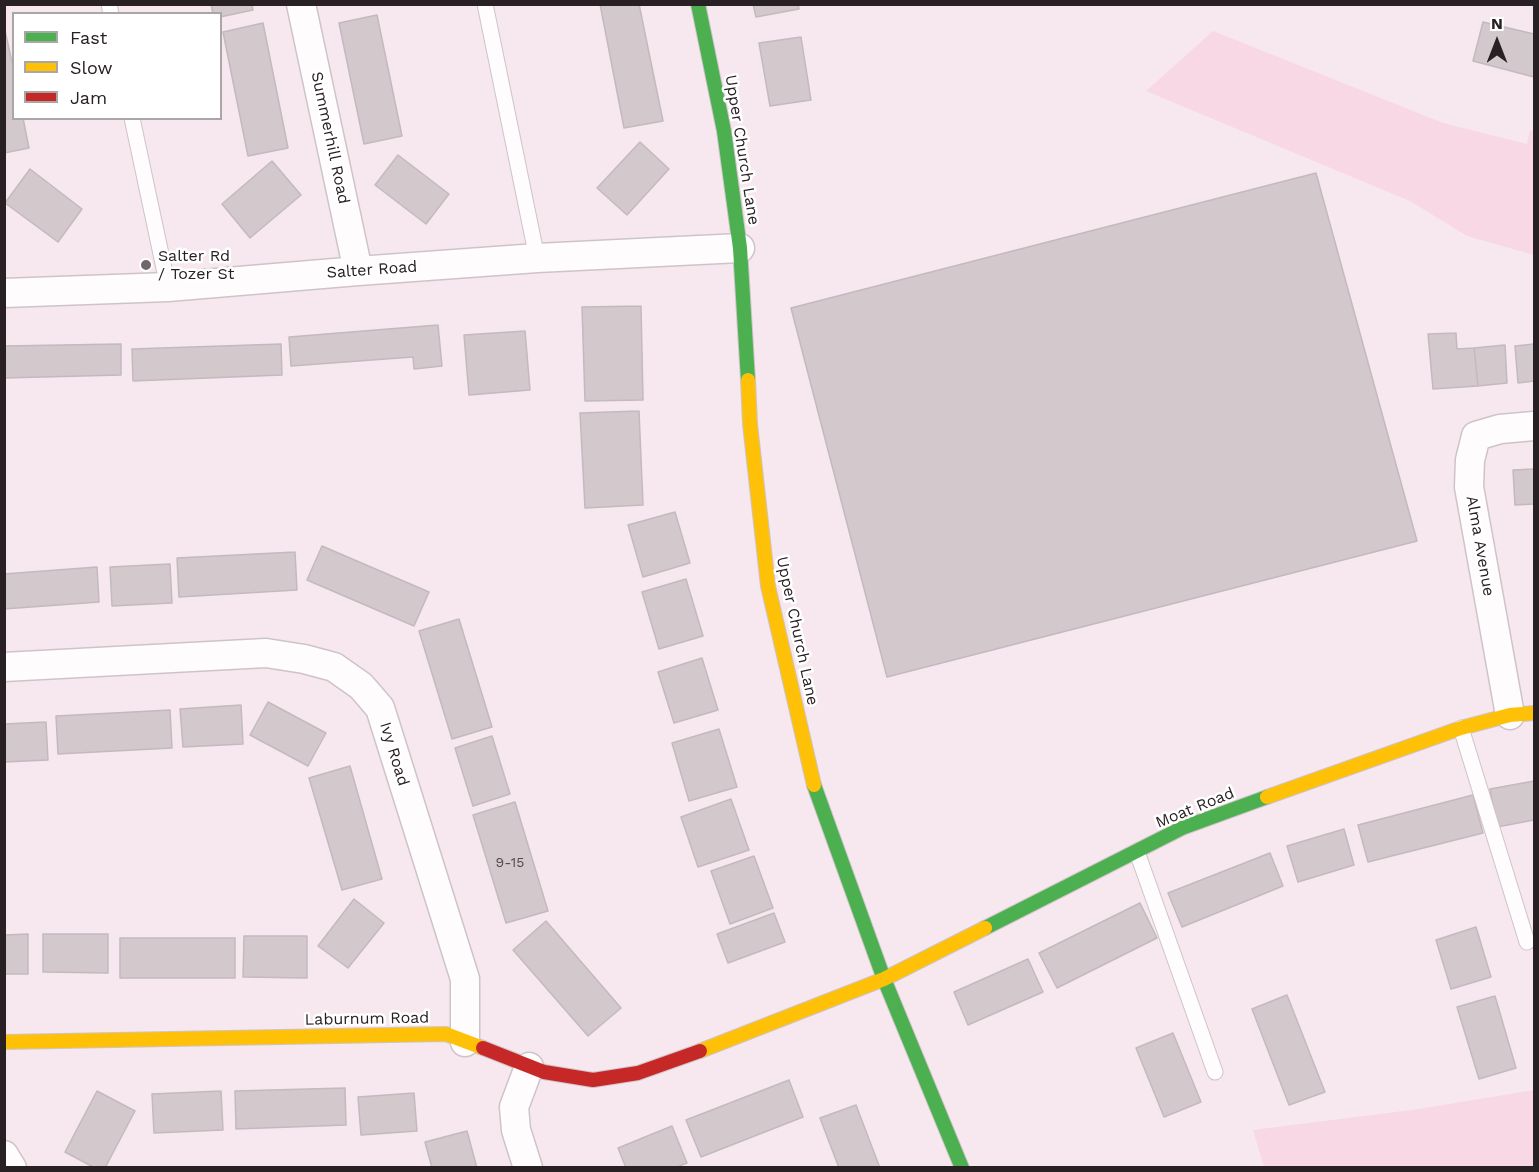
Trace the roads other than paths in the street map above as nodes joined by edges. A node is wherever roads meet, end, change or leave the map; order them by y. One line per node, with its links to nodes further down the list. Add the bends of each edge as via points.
1 (301, 4): 7 (street, Summerhill Road)
2 (485, 4): 6 (lane)
3 (698, 4): 5 (street, Upper Church Lane, via 724,131)
4 (132, 120): 8 (lane)
5 (740, 248): 6 (street, Salter Road); 16 (street, Upper Church Lane, via 750,424 768,586 814,784)
6 (537, 258): 7 (street, Salter Road)
7 (358, 271): 8 (street, Salter Road)
8 (168, 287): 9 (street, Salter Road)
9 (4, 293)
10 (1534, 426): 12 (street, Alma Avenue, via 1476,436 1470,460 1469,487)
11 (4, 667): 18 (street, Ivy Road, via 266,654 334,667 361,686 380,708 465,979)
12 (1522, 714): 13 (street, Moat Road)
13 (1461, 728): 14 (street, Moat Road, via 1182,828); 15 (lane)
14 (1137, 852): 16 (street, Moat Road); 20 (lane)
15 (1527, 942)
16 (884, 979): 19 (street, Laburnum Road, via 638,1074 593,1080); 24 (street, Upper Church Lane)
17 (4, 1042): 18 (street, Laburnum Road, via 446,1034)
18 (465, 1042): 19 (street, Laburnum Road)
19 (529, 1067): 23 (street, via 514,1107 516,1130)
20 (1215, 1072)
21 (4, 1155): 22 (street)
22 (12, 1167)
23 (528, 1167)
24 (962, 1167)

